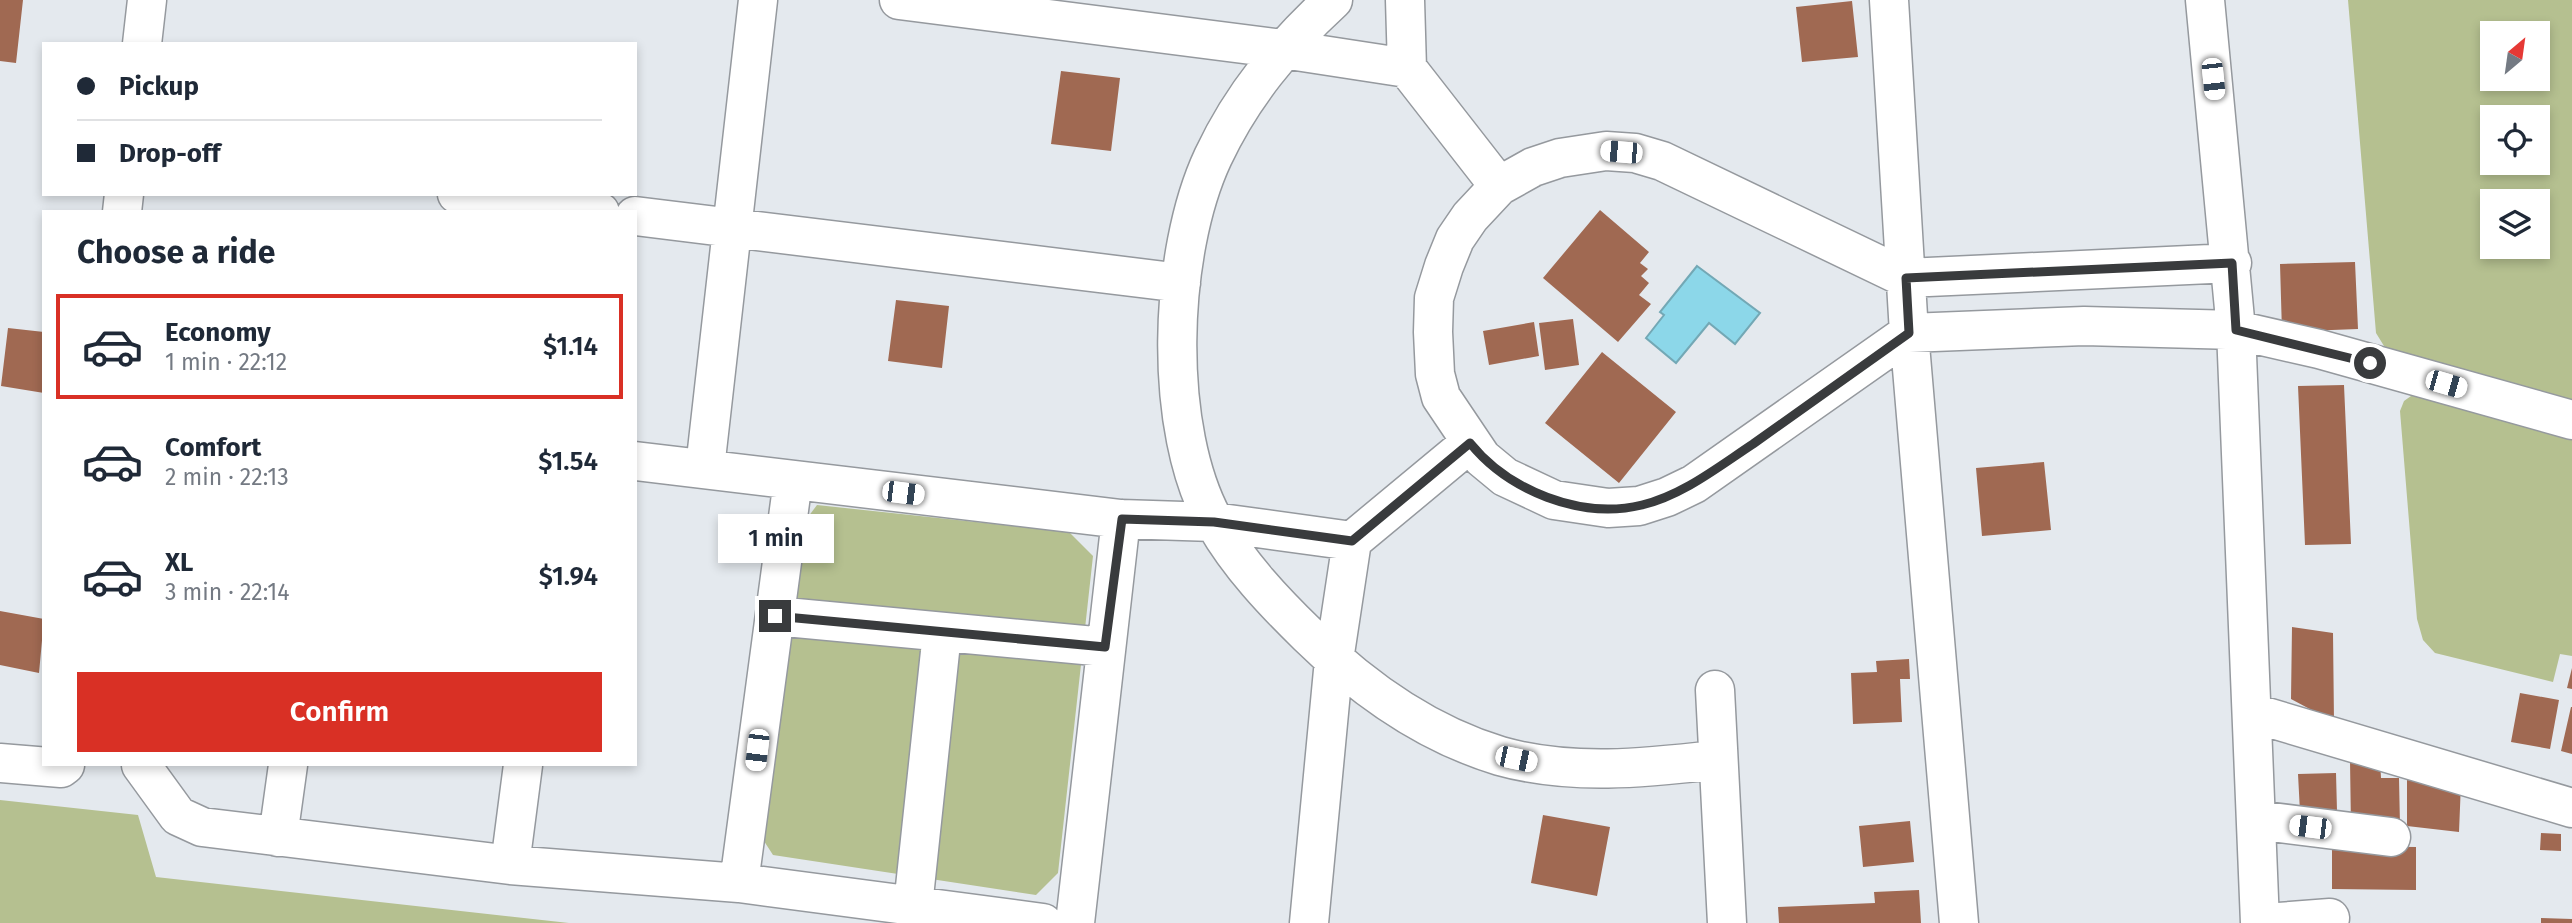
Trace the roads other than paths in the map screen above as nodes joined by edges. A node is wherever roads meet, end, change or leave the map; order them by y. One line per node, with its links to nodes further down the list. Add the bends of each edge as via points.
1 (147, 0): 8 (street)
2 (758, 0): 15 (street)
3 (900, 0): 9 (street)
4 (1333, 0): 9 (street)
5 (1405, 0): 10 (street)
6 (1889, 0): 18 (street)
7 (2205, 0): 16 (street)
8 (142, 42)
9 (1283, 49): 10 (street); 19 (street, via 1244,100 1211,160 1193,214)
10 (1407, 68): 11 (street)
11 (1499, 186): 18 (street, via 1560,158 1606,151 1635,153 1693,174); 24 (street, via 1455,239 1434,298 1441,397)
12 (473, 196): 13 (street)
13 (584, 210)
14 (637, 216): 15 (street)
15 (733, 228): 19 (street); 26 (street)
16 (2232, 263): 17 (street); 21 (street)
17 (2036, 272): 18 (street); 20 (street)
18 (1906, 278): 22 (street)
19 (1181, 283): 29 (street, via 1178,373 1185,438)
20 (2039, 328): 21 (street); 22 (street)
21 (2236, 330): 23 (street); 36 (street)
22 (1909, 333): 24 (street, via 1694,484 1639,506 1595,507 1555,500 1506,477); 55 (street)
23 (2572, 420)
24 (1470, 443): 30 (street)
25 (637, 461): 26 (street)
26 (705, 468): 27 (street)
27 (793, 480): 28 (street); 31 (street)
28 (1122, 519): 29 (street); 33 (street)
29 (1214, 522): 30 (street); 34 (street, via 1247,570)
30 (1352, 541): 34 (street)
31 (775, 616): 32 (street); 48 (street)
32 (942, 633): 33 (street); 49 (street)
33 (1105, 647): 52 (street)
34 (1334, 660): 37 (street, via 1396,708 1502,756 1619,770); 53 (street)
35 (1715, 690): 37 (street)
36 (2253, 713): 43 (street); 44 (street)
37 (1716, 760): 54 (street)
38 (0, 763): 39 (street)
39 (64, 766)
40 (142, 766): 45 (street, via 178,816 202,827)
41 (288, 766): 45 (street)
42 (523, 766): 47 (street)
43 (2572, 808)
44 (2256, 820): 46 (street); 56 (street)
45 (278, 837): 47 (street)
46 (2391, 837)
47 (510, 865): 48 (street)
48 (740, 883): 49 (street)
49 (913, 906): 51 (street)
50 (2330, 918): 56 (street)
51 (1043, 923)
52 (1075, 923)
53 (1309, 923)
54 (1727, 923)
55 (1959, 923)
56 (2262, 923)

